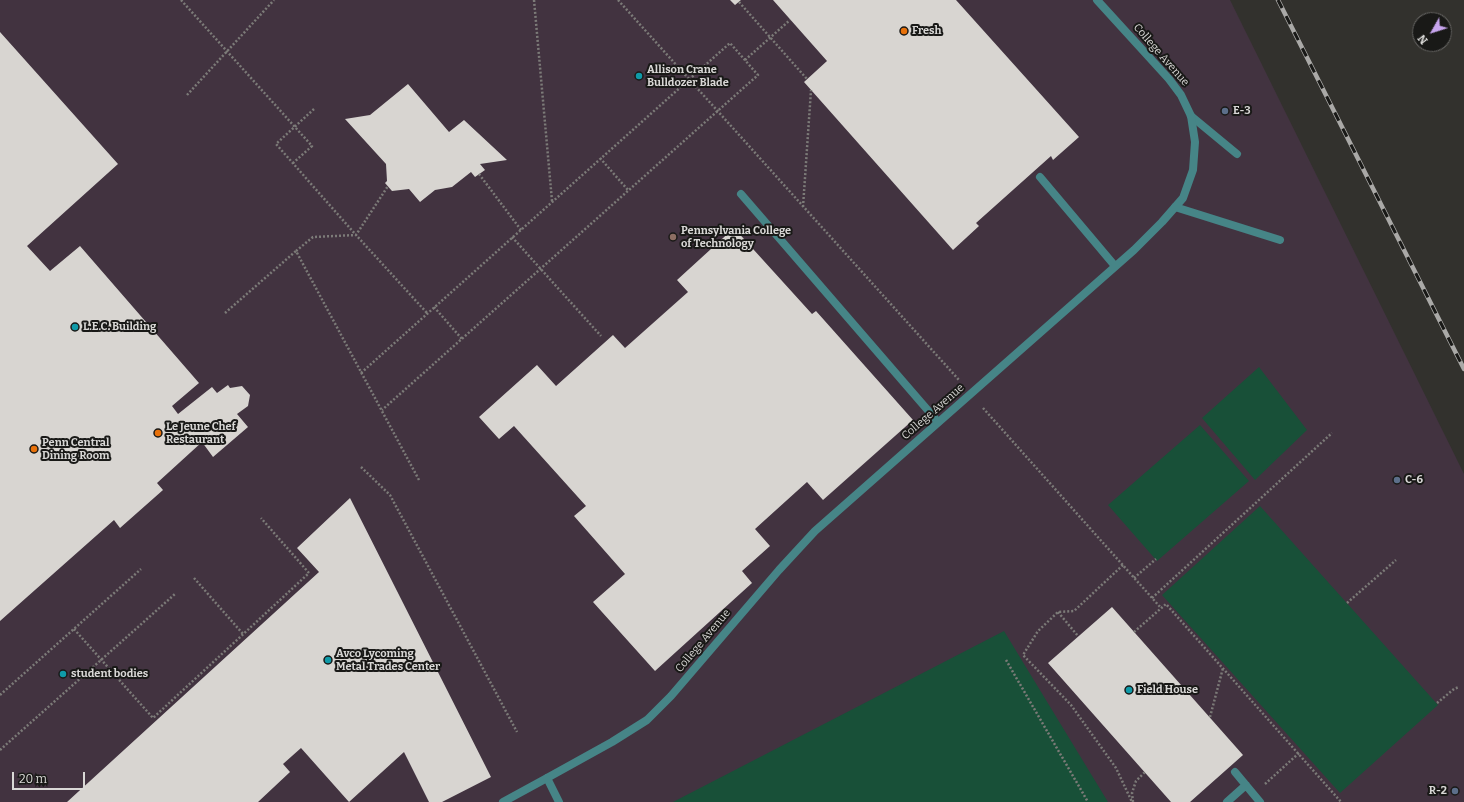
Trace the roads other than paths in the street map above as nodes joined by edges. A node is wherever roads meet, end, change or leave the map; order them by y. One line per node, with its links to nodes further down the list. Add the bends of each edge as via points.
1 (1097, 0): 2 (street, College Avenue, via 1169,80 1181,95)
2 (1191, 116): 3 (street); 6 (street, College Avenue, via 1195,142 1193,170 1183,198)
3 (1237, 154)
4 (1040, 178): 8 (street)
5 (741, 194): 9 (street)
6 (1175, 207): 7 (street); 8 (street, College Avenue)
7 (1280, 240)
8 (1115, 266): 9 (street, College Avenue)
9 (938, 422): 11 (street, College Avenue, via 815,531 647,720)
10 (1235, 772): 12 (street)
11 (547, 778): 13 (street, College Avenue); 14 (street)
12 (1246, 785): 15 (street); 16 (street)
13 (503, 802)
14 (559, 802)
15 (1227, 802)
16 (1260, 802)

